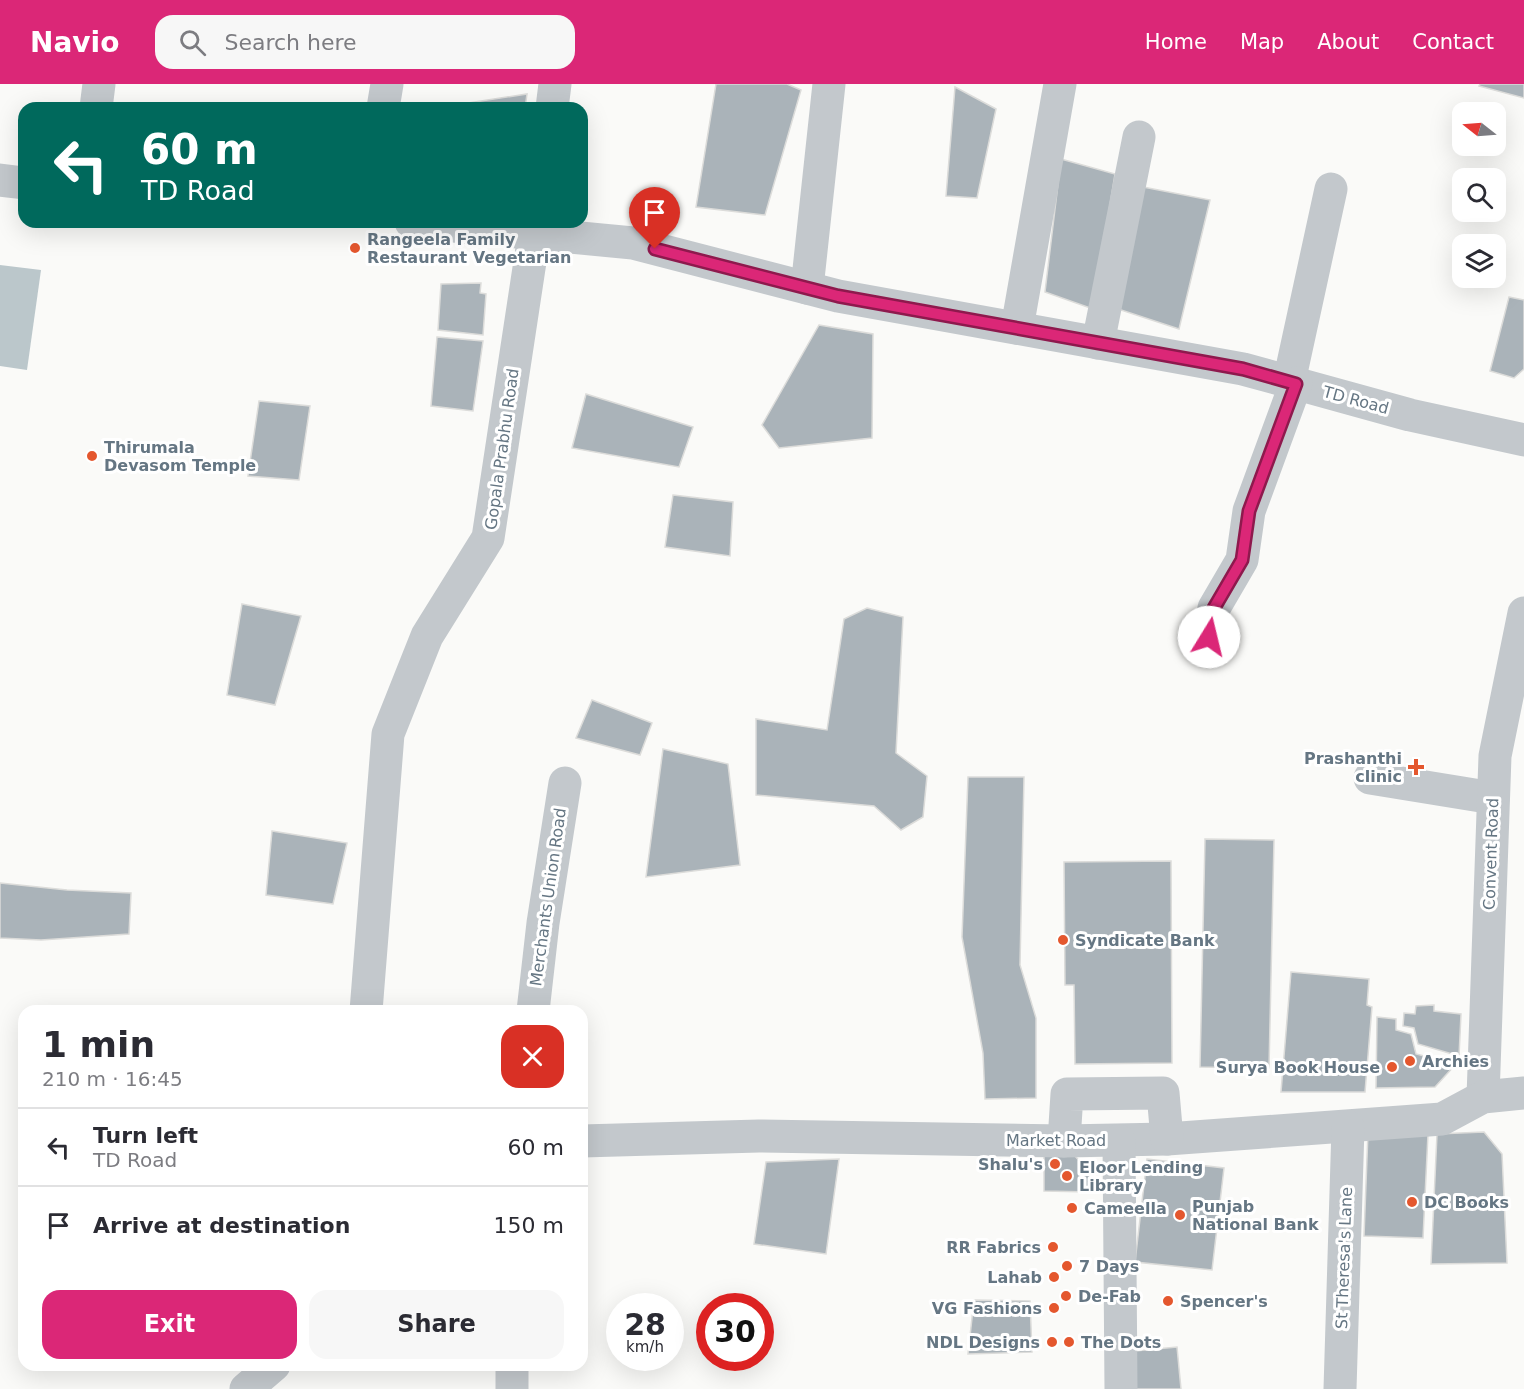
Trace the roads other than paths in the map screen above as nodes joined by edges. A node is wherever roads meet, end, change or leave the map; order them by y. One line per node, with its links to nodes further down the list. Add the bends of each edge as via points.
1 (99, 84): 6 (street)
2 (387, 84): 7 (street)
3 (555, 84): 8 (street)
4 (829, 84): 14 (street)
5 (1060, 84): 15 (street)
6 (97, 102)
7 (384, 102)
8 (553, 102)
9 (1139, 137): 16 (street)
10 (0, 180): 11 (street)
11 (18, 182)
12 (1330, 189): 17 (street)
13 (535, 228): 14 (street, TD Road, via 633,243); 24 (street, Gopala Prabhu Road, via 488,538 427,636 388,734)
14 (807, 288): 15 (street, TD Road)
15 (1017, 328): 16 (street, TD Road)
16 (1098, 343): 17 (street, TD Road, via 1243,369)
17 (1293, 383): 18 (street, TD Road, via 1410,415); 20 (street, via 1249,511 1242,560 1214,608)
18 (1524, 440)
19 (1524, 613): 23 (street, Convent Road, via 1495,756)
20 (1209, 637)
21 (1370, 778): 23 (street)
22 (565, 783): 25 (street, Merchants Union Road)
23 (1493, 798): 27 (street, Convent Road)
24 (366, 1005)
25 (533, 1005)
26 (1524, 1093): 27 (street, Market Road)
27 (1483, 1098): 28 (street, Market Road, via 1442,1119)
28 (1348, 1127): 29 (street, Market Road); 38 (street, St Theresa's Lane)
29 (1167, 1139): 31 (street, via 1163,1094 1067,1094); 32 (street, Market Road)
30 (588, 1141): 31 (street, Market Road, via 759,1136)
31 (1064, 1141): 32 (street, Market Road)
32 (1119, 1141): 37 (street)
33 (267, 1371): 35 (street)
34 (512, 1371): 36 (street)
35 (246, 1389)
36 (512, 1389)
37 (1120, 1389)
38 (1340, 1389)

